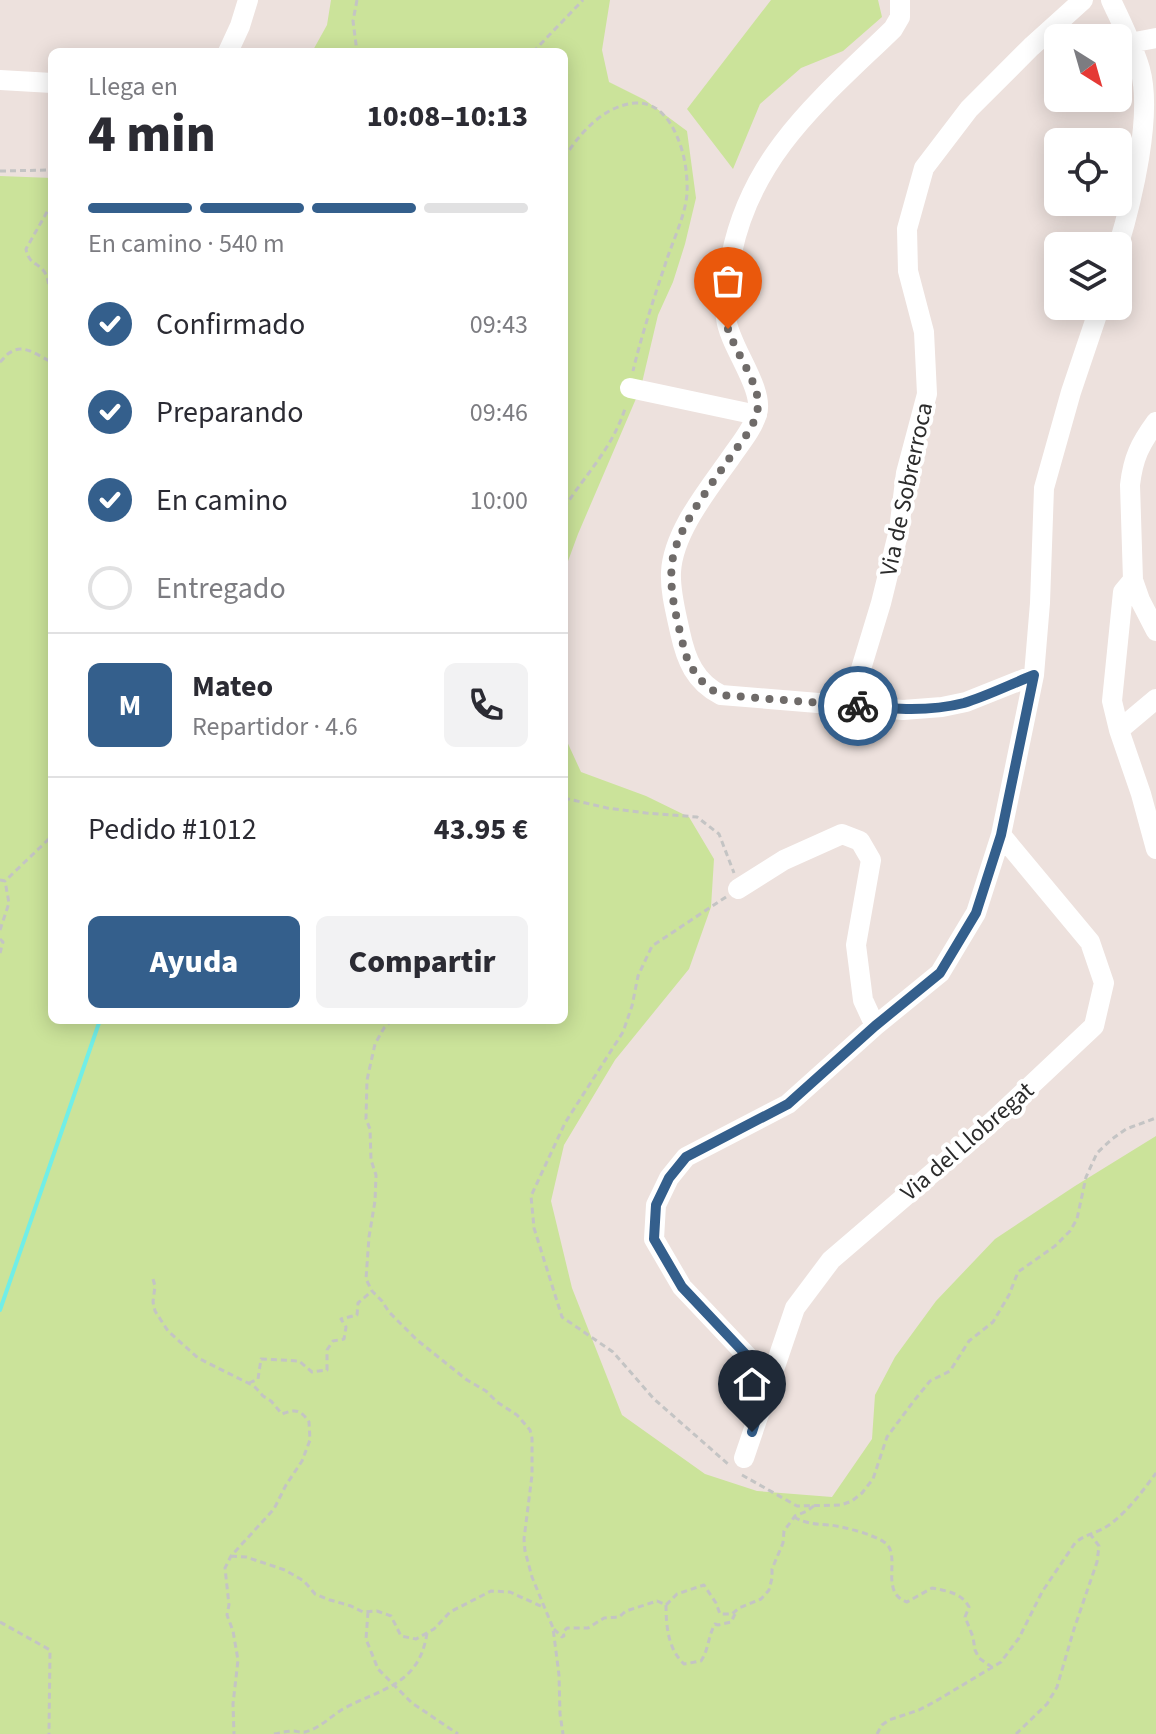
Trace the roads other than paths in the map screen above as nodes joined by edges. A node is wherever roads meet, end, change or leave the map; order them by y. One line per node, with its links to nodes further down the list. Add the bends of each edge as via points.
1 (248, 0): 8 (street)
2 (900, 0): 15 (street, via 893,29 780,145 742,217 727,280 726,318 758,397)
3 (1083, 0): 21 (street, Via de Sobrerroca, via 969,109 924,168 907,229 908,271 924,332 927,394 906,473 892,559)
4 (1111, 0): 5 (street)
5 (1122, 24)
6 (1156, 38): 7 (street)
7 (1132, 43)
8 (230, 48)
9 (1132, 48): 12 (street, via 1141,71 1144,106)
10 (0, 80): 11 (street)
11 (48, 83)
12 (1122, 232)
13 (1095, 320): 19 (street, via 1044,488)
14 (630, 388): 15 (street)
15 (757, 415): 21 (street, via 674,553 671,583 685,653 704,684 721,695)
16 (1156, 422): 17 (street, via 1136,452 1132,469)
17 (1133, 580): 18 (street); 22 (street, via 1123,592 1112,701)
18 (1153, 621)
19 (1034, 675): 21 (street, via 942,707); 23 (street)
20 (1156, 699): 22 (street)
21 (850, 705)
22 (1119, 730): 24 (street)
23 (1001, 835): 26 (street, via 976,913 940,973); 27 (street, Via del Llobregat, via 1090,942 1104,983 1094,1026 831,1260 795,1308)
24 (1156, 849)
25 (738, 889): 26 (street, via 784,860 842,834 860,841 871,860 856,945 863,1000)
26 (875, 1026): 27 (street, via 788,1104 686,1157 656,1205 654,1239 682,1287)
27 (769, 1379): 28 (street, Via del Llobregat)
28 (737, 1462)

